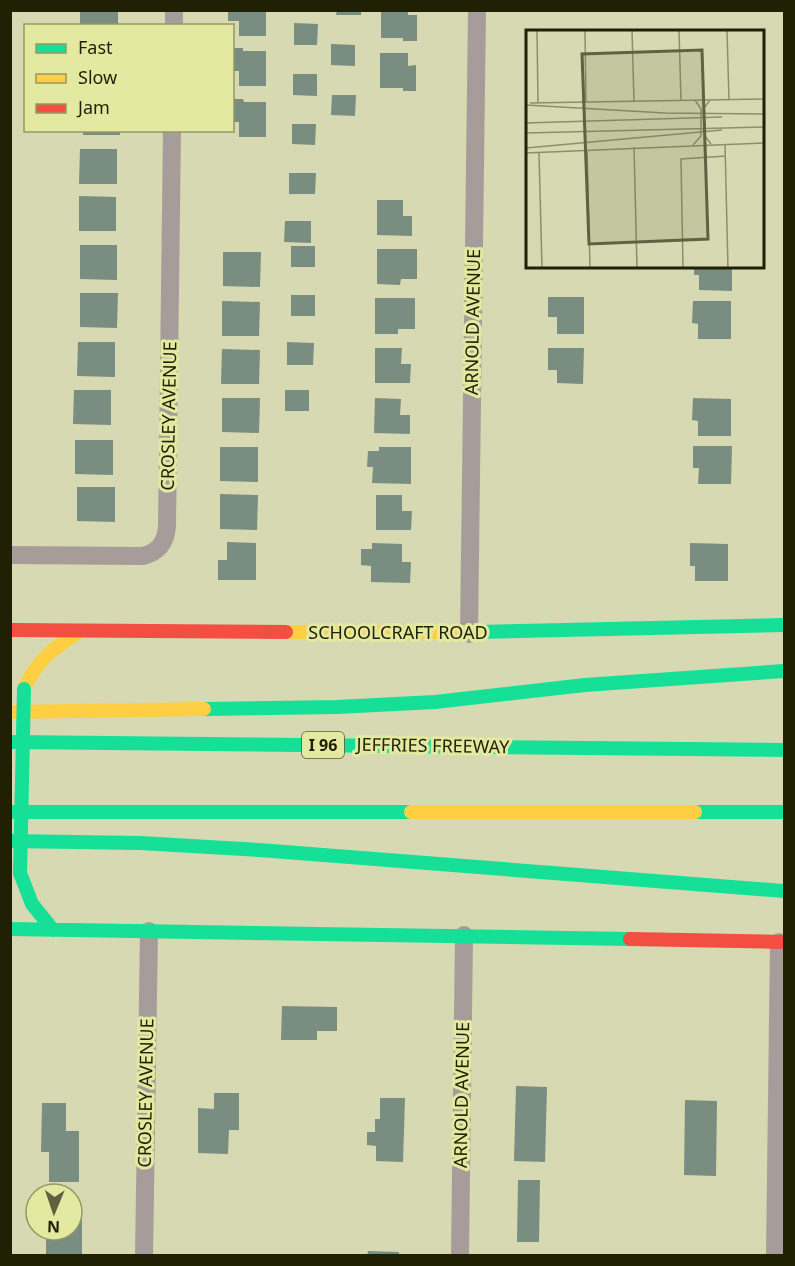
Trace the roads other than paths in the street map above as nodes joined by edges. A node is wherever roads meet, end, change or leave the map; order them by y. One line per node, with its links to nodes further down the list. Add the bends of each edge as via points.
1 (477, 10): 7 (street, ARNOLD AVENUE)
2 (172, 132): 3 (street, CROSLEY AVENUE, via 164,541 153,554 143,556)
3 (10, 555)
4 (784, 625): 7 (main road, SCHOOLCRAFT ROAD)
5 (10, 630): 6 (main road, SCHOOLCRAFT ROAD)
6 (80, 631): 7 (main road, SCHOOLCRAFT ROAD); 17 (main road, bridge, via 37,662 24,689 20,873 30,903)
7 (469, 634)
8 (784, 671): 9 (main road, via 585,685 435,702)
9 (10, 712)
10 (10, 742): 11 (main road, JEFFRIES FREEWAY / I 96)
11 (784, 750)
12 (10, 812): 13 (main road)
13 (784, 812)
14 (10, 841): 15 (main road, via 259,850)
15 (784, 891)
16 (10, 929): 17 (main road)
17 (53, 930): 18 (main road)
18 (149, 931): 19 (main road); 21 (street, CROSLEY AVENUE)
19 (464, 935): 20 (main road); 22 (street, ARNOLD AVENUE)
20 (782, 942): 23 (street)
21 (144, 1256)
22 (460, 1256)
23 (775, 1256)

